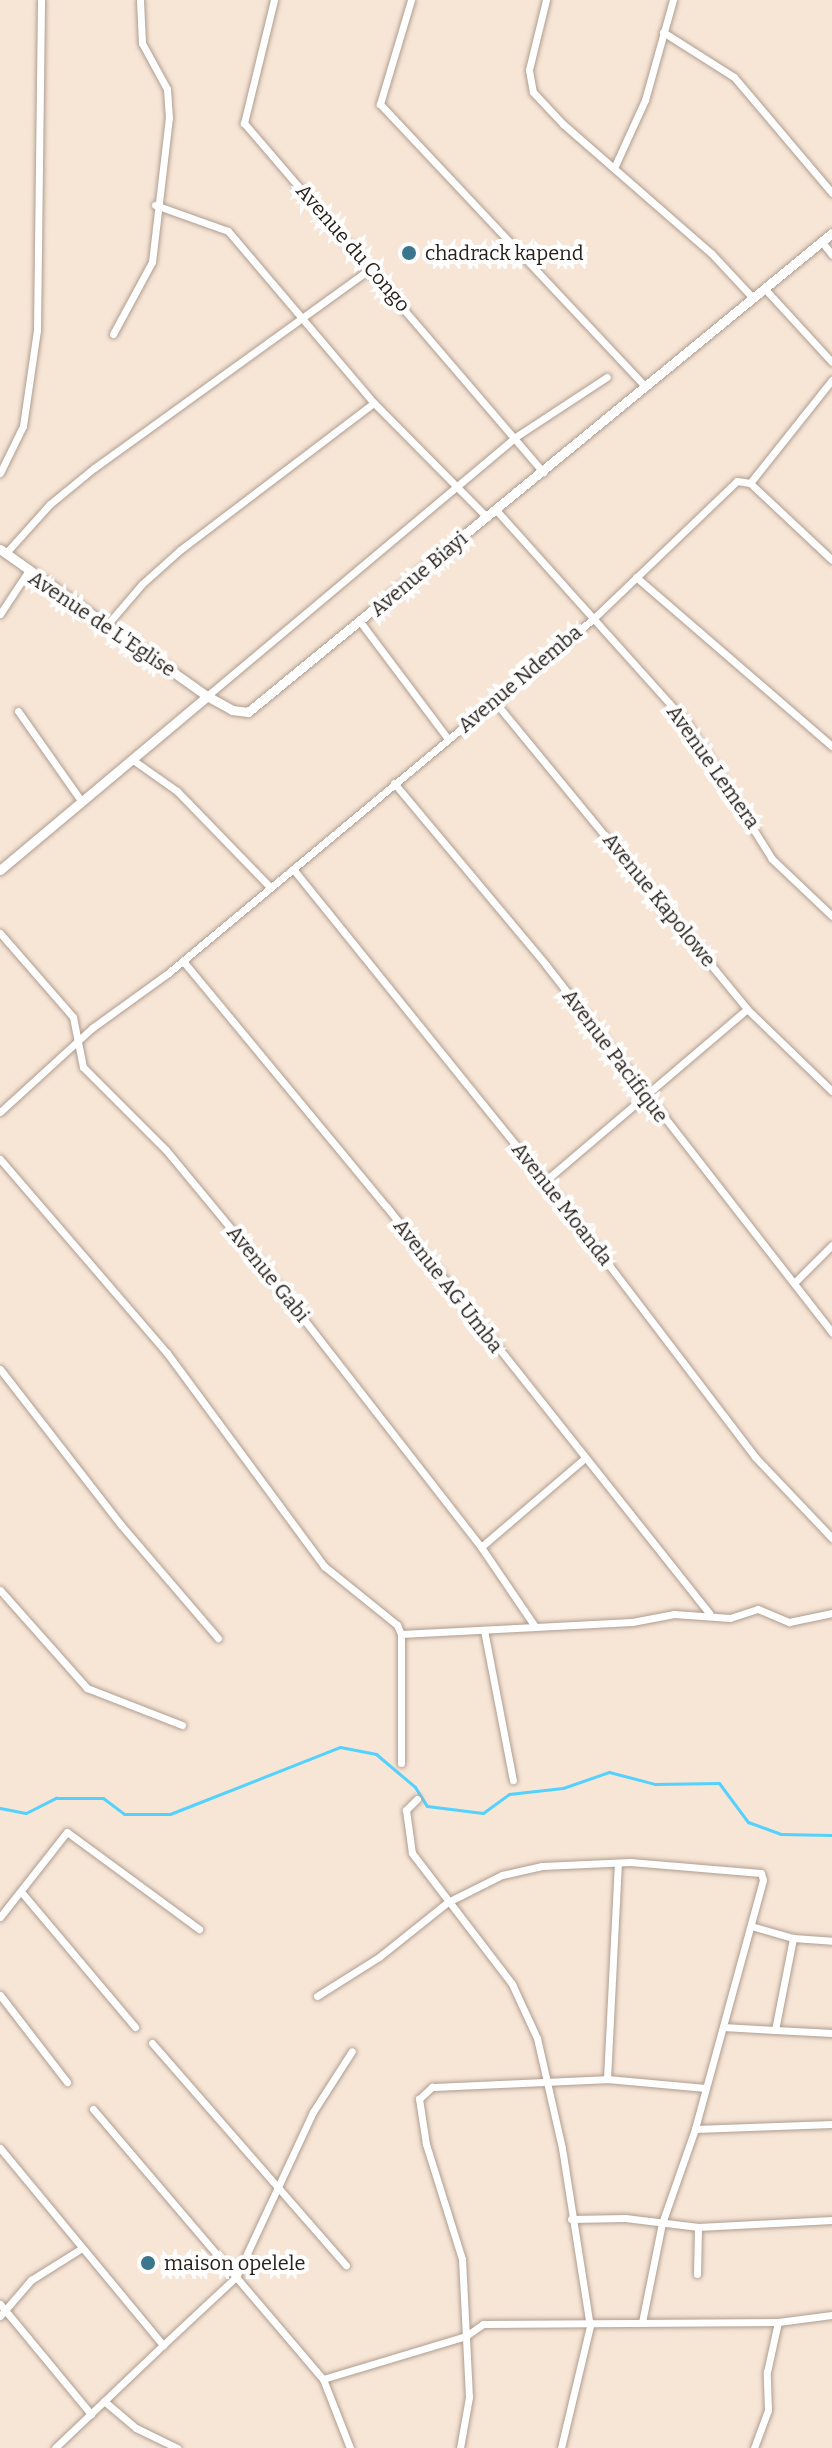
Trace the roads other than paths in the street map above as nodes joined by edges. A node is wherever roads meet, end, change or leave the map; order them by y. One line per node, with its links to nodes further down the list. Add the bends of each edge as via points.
1 (41, 0): 26 (street, via 37,330 23,426)
2 (140, 0): 10 (street, via 142,43 170,101)
3 (274, 0): 14 (street, Avenue du Congo, via 244,123)
4 (411, 0): 22 (street, via 380,104)
5 (546, 0): 8 (street, via 528,81 563,124)
6 (673, 0): 7 (street)
7 (663, 32): 8 (street, via 645,100); 9 (street, via 734,77)
8 (614, 168): 16 (street, via 711,253)
9 (832, 193)
10 (155, 205): 17 (street, Avenue Lemera, via 228,231); 18 (street, via 152,262)
11 (832, 233): 12 (street, Avenue Biayi)
12 (822, 242): 13 (street); 15 (street, Avenue Biayi)
13 (832, 255)
14 (371, 268): 17 (street); 24 (street, Avenue du Congo)
15 (765, 289): 16 (street, Avenue Biayi); 19 (street)
16 (753, 298): 22 (street, Avenue Biayi)
17 (300, 317): 23 (street, Avenue Lemera); 30 (street, via 94,468)
18 (113, 334)
19 (832, 362)
20 (607, 377): 24 (street)
21 (832, 380): 27 (street, Avenue Ndemba)
22 (646, 387): 25 (street, Avenue Biayi)
23 (374, 403): 28 (street, Avenue Lemera); 37 (street, via 180,550)
24 (514, 438): 25 (street, Avenue du Congo); 28 (street)
25 (543, 472): 29 (street, Avenue Biayi)
26 (0, 473)
27 (750, 483): 31 (street); 33 (street, Avenue Ndemba, via 737,481)
28 (457, 486): 29 (street, Avenue Lemera); 38 (street)
29 (492, 513): 35 (street, Avenue Lemera); 36 (street, Avenue Biayi)
30 (2, 552): 32 (street, Avenue de L'Eglise)
31 (832, 560)
32 (27, 573): 34 (street); 37 (street, Avenue de L'Eglise)
33 (636, 577): 35 (street, Avenue Ndemba); 42 (street)
34 (0, 614)
35 (593, 619): 39 (street, Avenue Ndemba); 49 (street, Avenue Lemera, via 687,723 772,859)
36 (361, 623): 38 (street, Avenue Biayi, via 248,712); 41 (street)
37 (106, 627): 38 (street, Avenue de L'Eglise)
38 (207, 696): 43 (street)
39 (495, 702): 41 (street, Avenue Ndemba); 52 (street, Avenue Kapolowe)
40 (18, 711): 45 (street)
41 (448, 739): 44 (street, Avenue Ndemba)
42 (832, 746)
43 (133, 760): 45 (street); 48 (street, via 177,791)
44 (394, 783): 46 (street, Avenue Ndemba); 55 (street, Avenue Pacifique, via 546,965)
45 (82, 802): 47 (street)
46 (293, 869): 48 (street, Avenue Ndemba); 58 (street, Avenue Moanda)
47 (0, 870)
48 (270, 887): 51 (street, Avenue Ndemba)
49 (832, 916)
50 (0, 933): 53 (street, Avenue Gabi, via 63,1002)
51 (183, 961): 53 (street, Avenue Ndemba); 63 (street, Avenue AG Umba)
52 (747, 1009): 54 (street, Avenue Kapolowe); 55 (street)
53 (78, 1040): 56 (street, Avenue Ndemba); 65 (street, Avenue Gabi, via 83,1067 118,1097 227,1223)
54 (832, 1091)
55 (648, 1098): 58 (street); 60 (street, Avenue Pacifique)
56 (0, 1112)
57 (0, 1159): 71 (street, via 167,1353 324,1566 390,1618)
58 (545, 1181): 64 (street, Avenue Moanda, via 755,1457)
59 (832, 1245): 60 (street)
60 (795, 1282): 61 (street, Avenue Pacifique)
61 (832, 1333)
62 (0, 1369): 72 (street, via 121,1525)
63 (585, 1458): 65 (street); 67 (street, Avenue AG Umba)
64 (832, 1538)
65 (481, 1547): 69 (street, Avenue Gabi)
66 (0, 1590): 73 (street, via 87,1688)
67 (709, 1613): 68 (street, via 730,1618 767,1610 789,1622); 69 (street)
68 (832, 1613)
69 (534, 1625): 70 (street)
70 (484, 1630): 71 (street); 75 (street)
71 (401, 1634): 74 (street)
72 (218, 1638)
73 (182, 1725)
74 (401, 1763)
75 (513, 1780)
76 (417, 1799): 79 (street, via 406,1810 408,1840 417,1864)
77 (618, 1863): 79 (street, via 528,1869 489,1879); 81 (street, via 761,1873); 93 (street)
78 (23, 1894): 80 (street); 82 (street, via 70,1832); 87 (street)
79 (448, 1902): 86 (street, via 379,1957); 95 (street, via 512,1984 537,2038)
80 (0, 1917)
81 (751, 1926): 83 (street); 88 (street)
82 (199, 1929)
83 (793, 1938): 84 (street); 89 (street)
84 (832, 1941)
85 (0, 1995): 94 (street)
86 (317, 1996)
87 (135, 2027)
88 (723, 2027): 89 (street); 96 (street)
89 (775, 2030): 90 (street)
90 (832, 2033)
91 (152, 2043): 101 (street)
92 (352, 2051): 101 (street, via 313,2112)
93 (607, 2079): 95 (street); 96 (street)
94 (67, 2082)
95 (546, 2086): 102 (street, via 562,2148); 116 (street, via 432,2087 419,2099 426,2144 462,2259)
96 (706, 2088): 99 (street)
97 (93, 2109): 109 (street)
98 (832, 2124): 99 (street)
99 (695, 2129): 104 (street)
100 (0, 2148): 106 (street)
101 (279, 2185): 107 (street); 109 (street)
102 (571, 2219): 104 (street); 115 (street)
103 (832, 2220): 105 (street)
104 (662, 2223): 105 (street); 113 (street)
105 (698, 2227): 108 (street)
106 (82, 2248): 111 (street, via 31,2280); 117 (street)
107 (346, 2265)
108 (697, 2274)
109 (236, 2277): 117 (street); 118 (street)
110 (0, 2304): 111 (street)
111 (3, 2314): 120 (street)
112 (832, 2315): 114 (street)
113 (642, 2322): 114 (street); 115 (street)
114 (778, 2322): 126 (street, via 767,2372 768,2410)
115 (590, 2326): 116 (street, via 483,2324); 125 (street)
116 (466, 2336): 118 (street); 124 (street, via 469,2397)
117 (163, 2345): 119 (street)
118 (323, 2379): 123 (street)
119 (104, 2401): 120 (street); 122 (street, via 136,2428)
120 (91, 2414): 121 (street)
121 (55, 2448)
122 (177, 2448)
123 (350, 2448)
124 (460, 2448)
125 (561, 2448)
126 (754, 2448)

